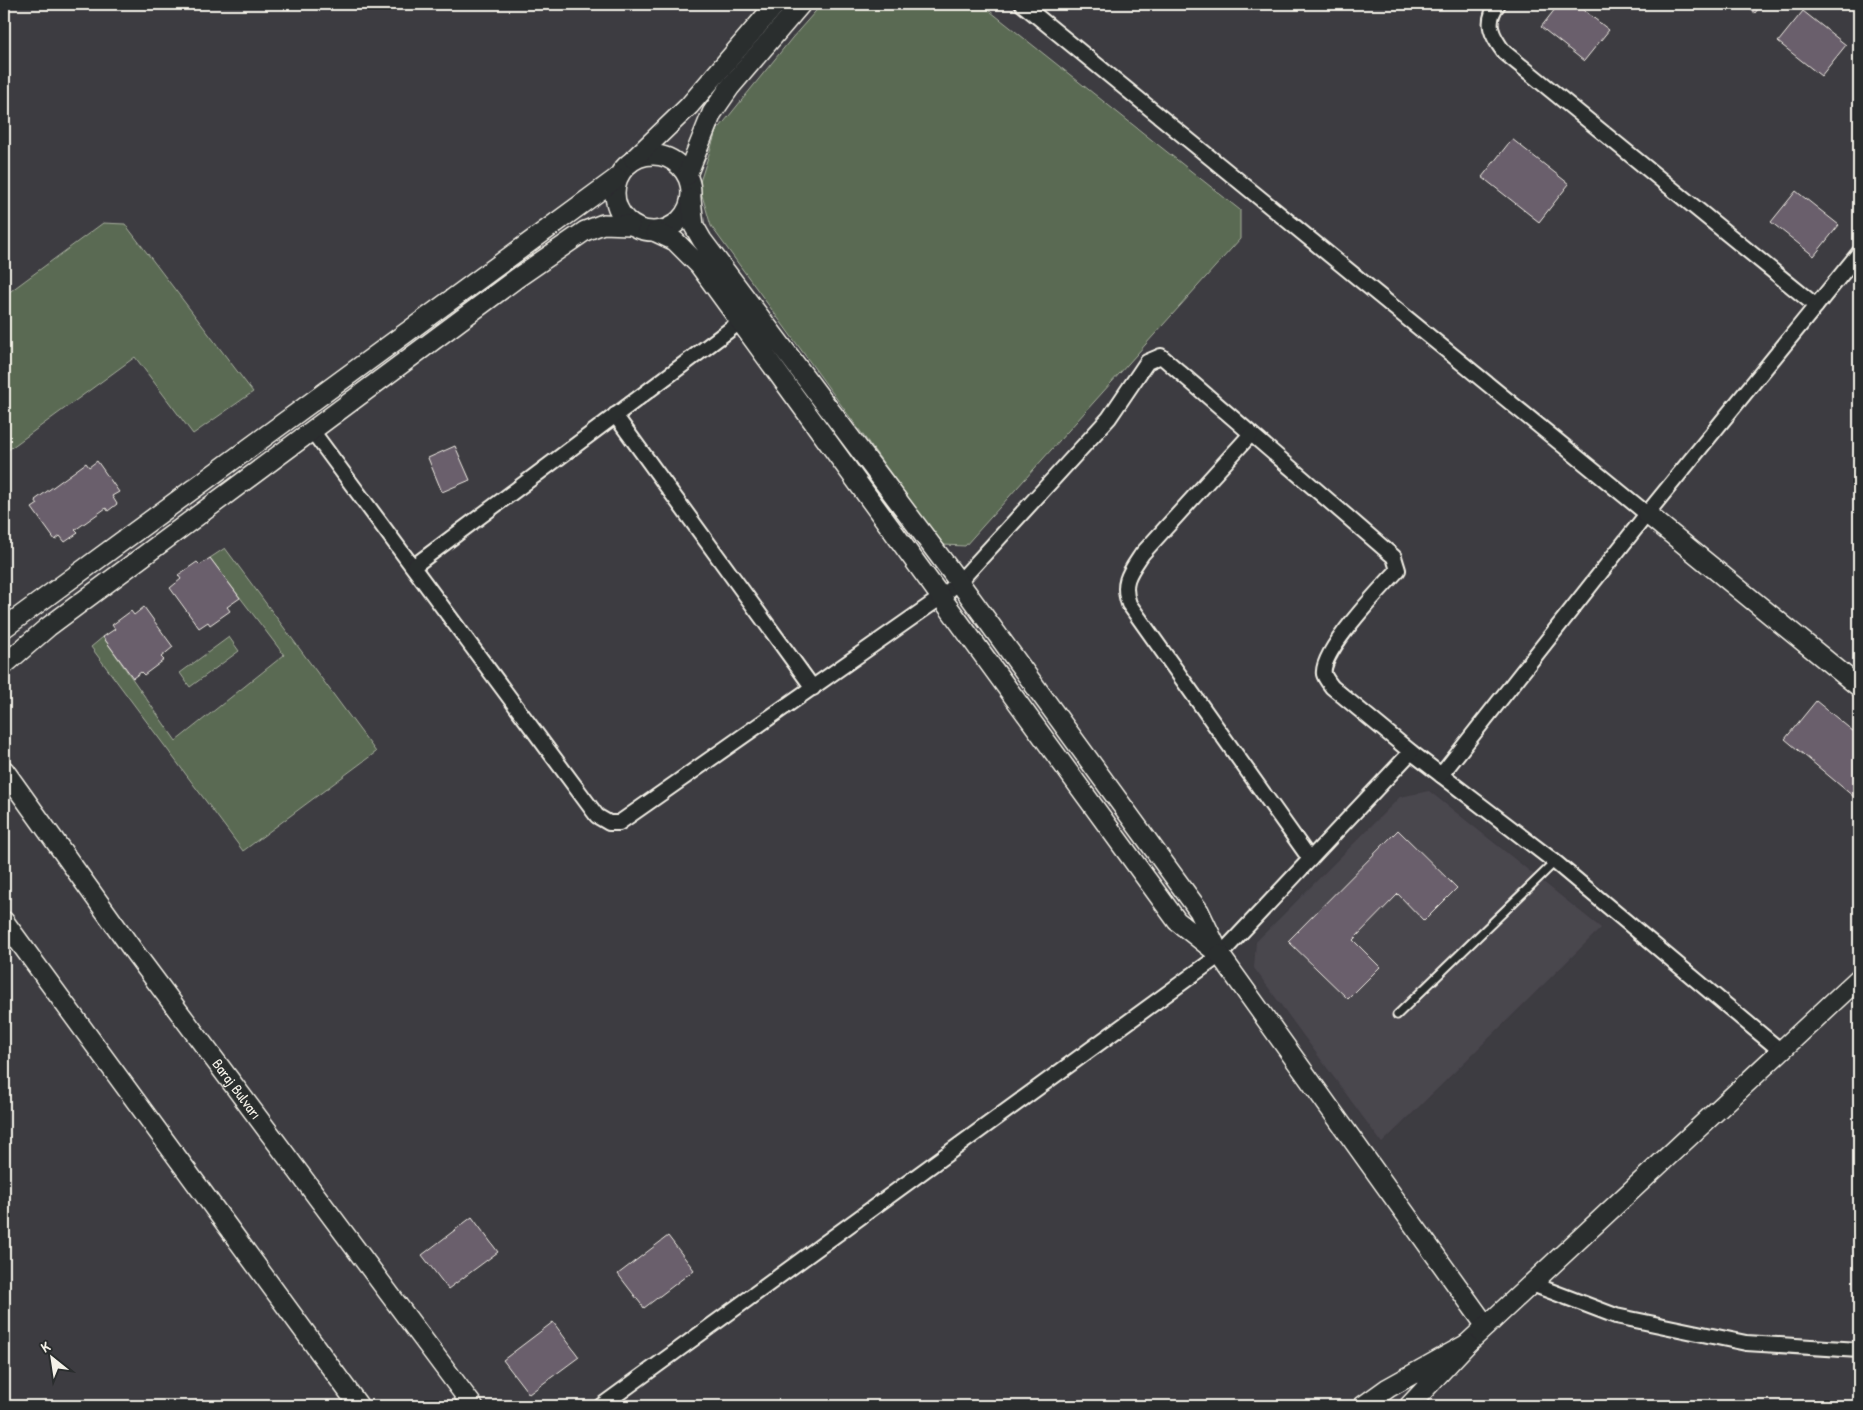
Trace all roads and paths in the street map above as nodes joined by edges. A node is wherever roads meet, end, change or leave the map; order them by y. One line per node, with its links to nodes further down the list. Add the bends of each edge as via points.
1 (776, 4): 5 (street, via 689,106)
2 (801, 4): 6 (street, via 730,87 712,113)
3 (1022, 4): 17 (street)
4 (1498, 4): 12 (street, via 1493,10 1490,26 1504,52)
5 (634, 159): 6 (street, via 646,155 670,158); 7 (street)
6 (687, 175): 8 (street)
7 (617, 178): 9 (street, via 615,204); 21 (street)
8 (691, 199): 10 (street, via 680,221); 19 (street, via 694,226 702,240)
9 (630, 225): 10 (street, via 642,231); 15 (street, via 602,224 585,231 517,278)
10 (656, 232): 13 (street, via 675,241 698,265)
11 (1859, 253): 12 (street)
12 (1816, 306): 17 (street)
13 (740, 322): 14 (street); 20 (street)
14 (616, 415): 18 (street); 24 (street)
15 (313, 432): 18 (street); 22 (street, via 48,628)
16 (1251, 434): 19 (street, via 1161,356 1147,362 1109,418); 25 (street, via 1394,557 1398,570 1352,621 1327,658 1324,673 1332,687); 28 (street, via 1142,554 1128,575 1125,592 1129,604)
17 (1647, 514): 23 (street); 27 (street)
18 (414, 566): 24 (street, via 597,816 609,824 619,823)
19 (959, 582): 20 (street); 31 (street, via 1199,911)
20 (940, 598): 24 (street); 31 (street, via 1177,921)
21 (4, 628)
22 (4, 665)
23 (1859, 687)
24 (813, 688)
25 (1411, 752): 27 (street); 28 (street)
26 (4, 770): 40 (street, Baraj Bulvarı, via 141,961)
27 (1441, 775): 29 (street)
28 (1310, 859): 31 (street)
29 (1555, 862): 33 (lane); 34 (street)
30 (4, 921): 39 (street)
31 (1220, 955): 36 (street); 41 (street)
32 (1859, 978): 34 (street)
33 (1396, 1015)
34 (1781, 1051): 35 (street)
35 (1532, 1284): 36 (street); 38 (street, via 1616,1316 1746,1343)
36 (1486, 1326): 37 (street)
37 (1467, 1344): 42 (street, via 1388,1388); 43 (street)
38 (1859, 1350)
39 (359, 1406)
40 (473, 1406)
41 (601, 1406)
42 (1363, 1406)
43 (1409, 1406)

